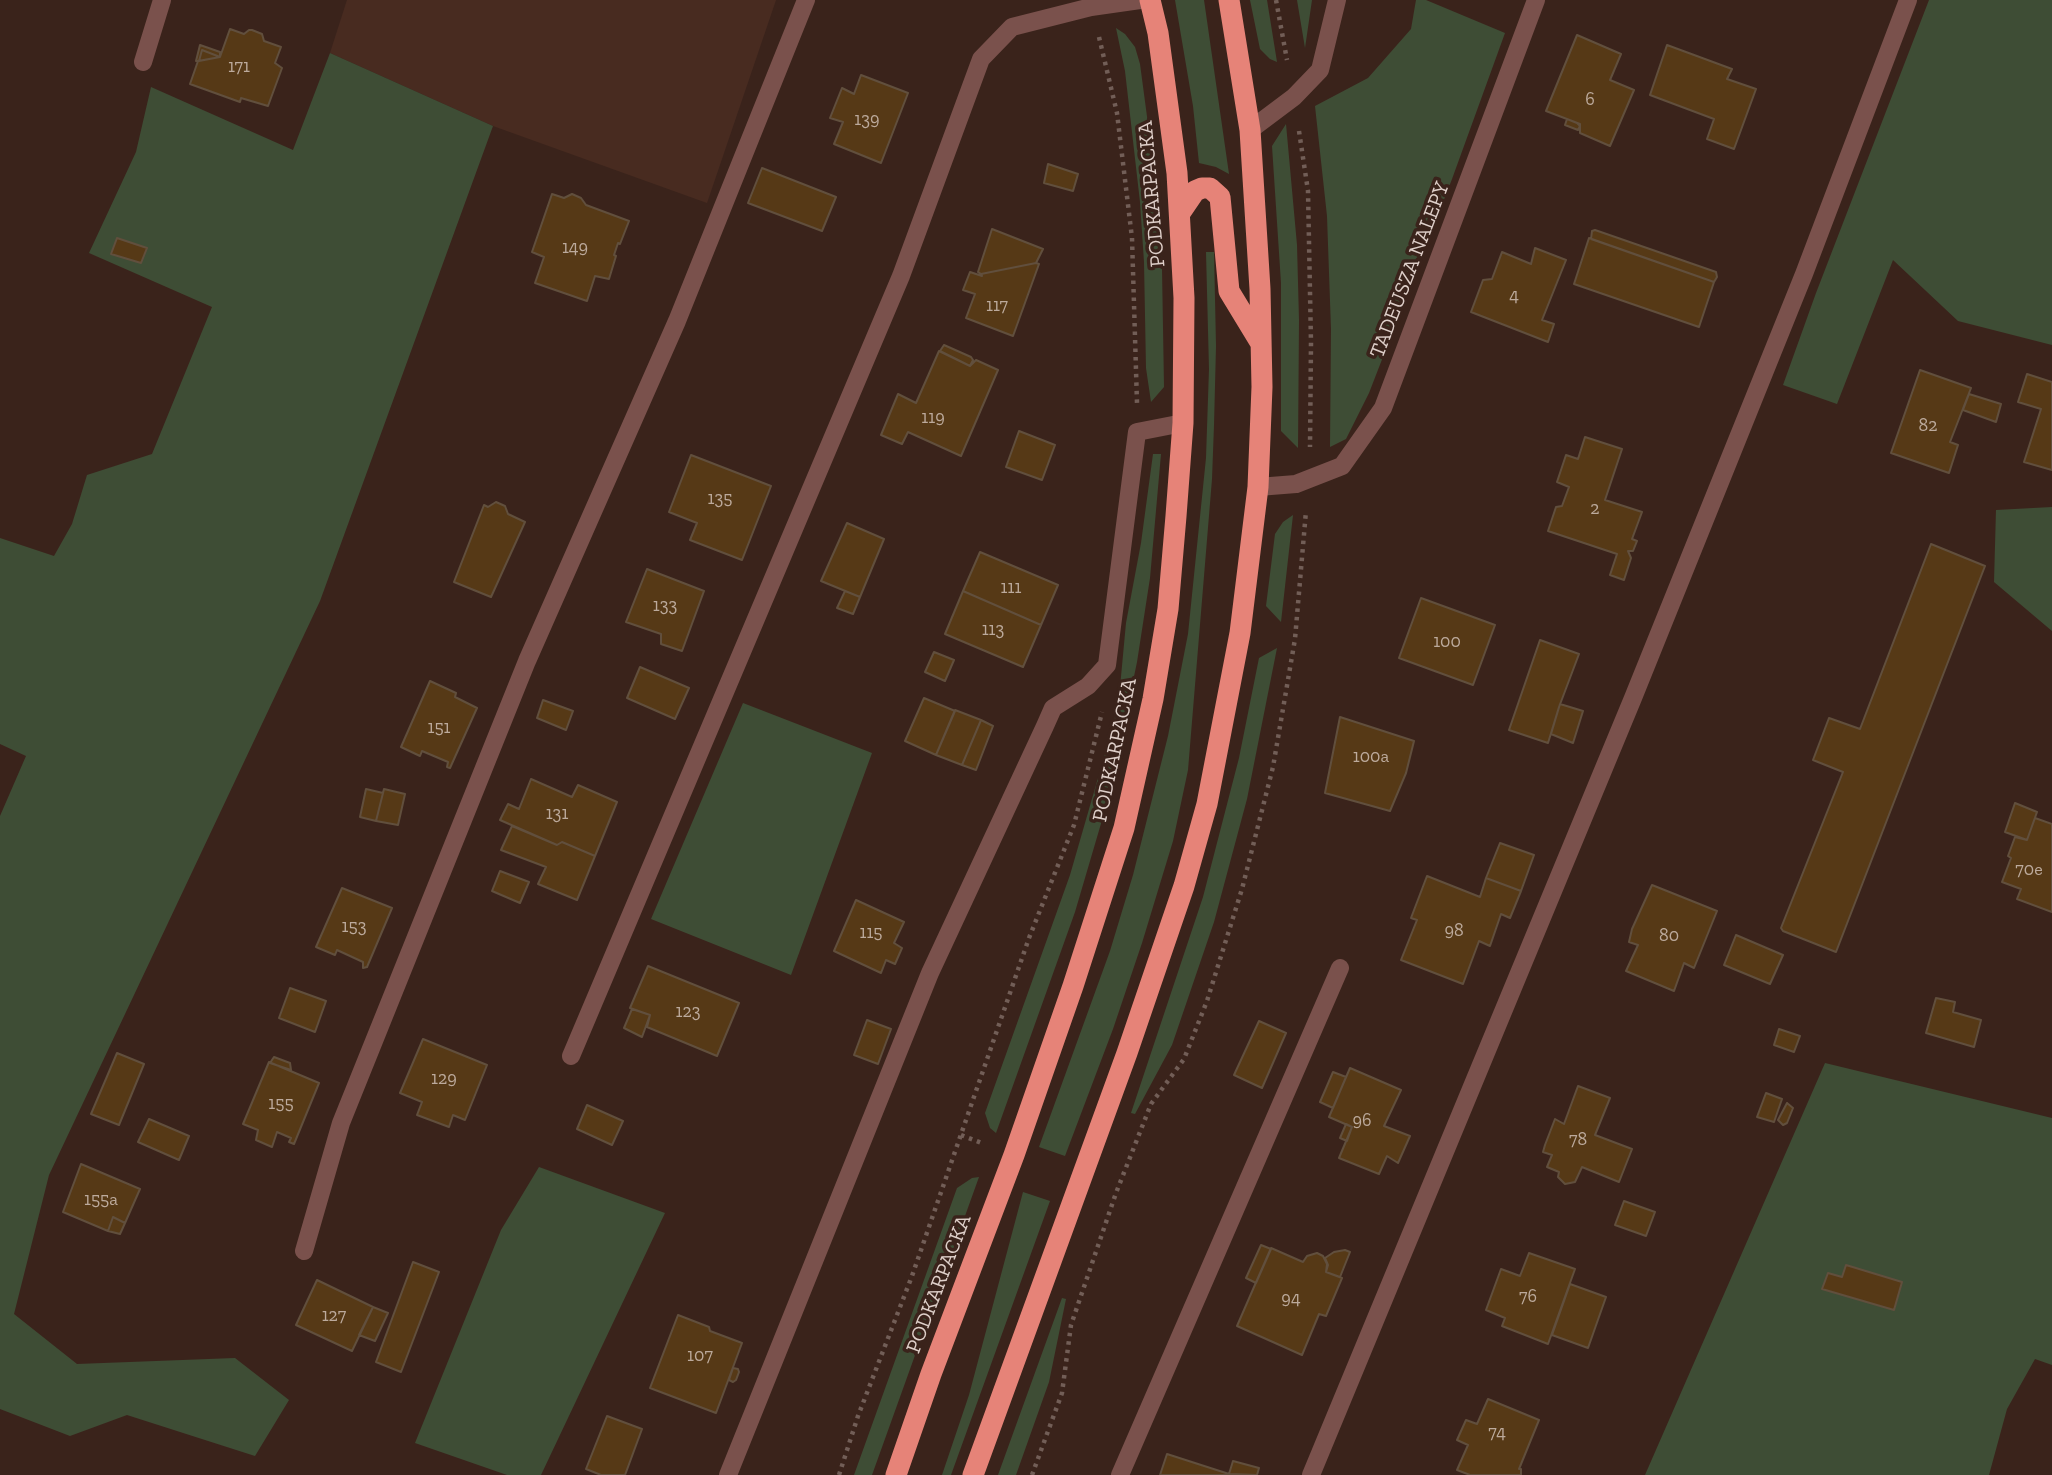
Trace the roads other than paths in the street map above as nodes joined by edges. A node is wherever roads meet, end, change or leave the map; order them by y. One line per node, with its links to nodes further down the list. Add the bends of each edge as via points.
1 (162, 0): 9 (street)
2 (806, 0): 17 (street, via 677,321 527,661 449,853 341,1123)
3 (1140, 0): 16 (street, via 1012,27 981,59 901,276)
4 (1150, 0): 11 (highway, PODKARPACKA)
5 (1229, 0): 10 (highway)
6 (1337, 0): 10 (street, via 1320,70 1294,97)
7 (1536, 0): 14 (street, TADEUSZA NALEPY, via 1382,408 1342,466 1309,480)
8 (1908, 0): 22 (street, via 1778,338)
9 (143, 62)
10 (1250, 130): 12 (highway)
11 (1181, 213): 12 (highway, via 1202,188 1210,188 1220,197 1229,291); 13 (highway, PODKARPACKA)
12 (1261, 344): 14 (highway)
13 (1183, 423): 18 (street, via 1137,432 1107,666 1088,686 1053,708 930,973); 19 (highway, PODKARPACKA, via 1168,609 1124,828 1014,1155)
14 (1258, 487): 20 (highway, via 1241,633 1207,804 1184,886)
15 (1340, 968): 21 (street)
16 (571, 1056)
17 (304, 1251)
18 (728, 1475)
19 (896, 1475)
20 (973, 1475)
21 (1120, 1475)
22 (1311, 1475)

